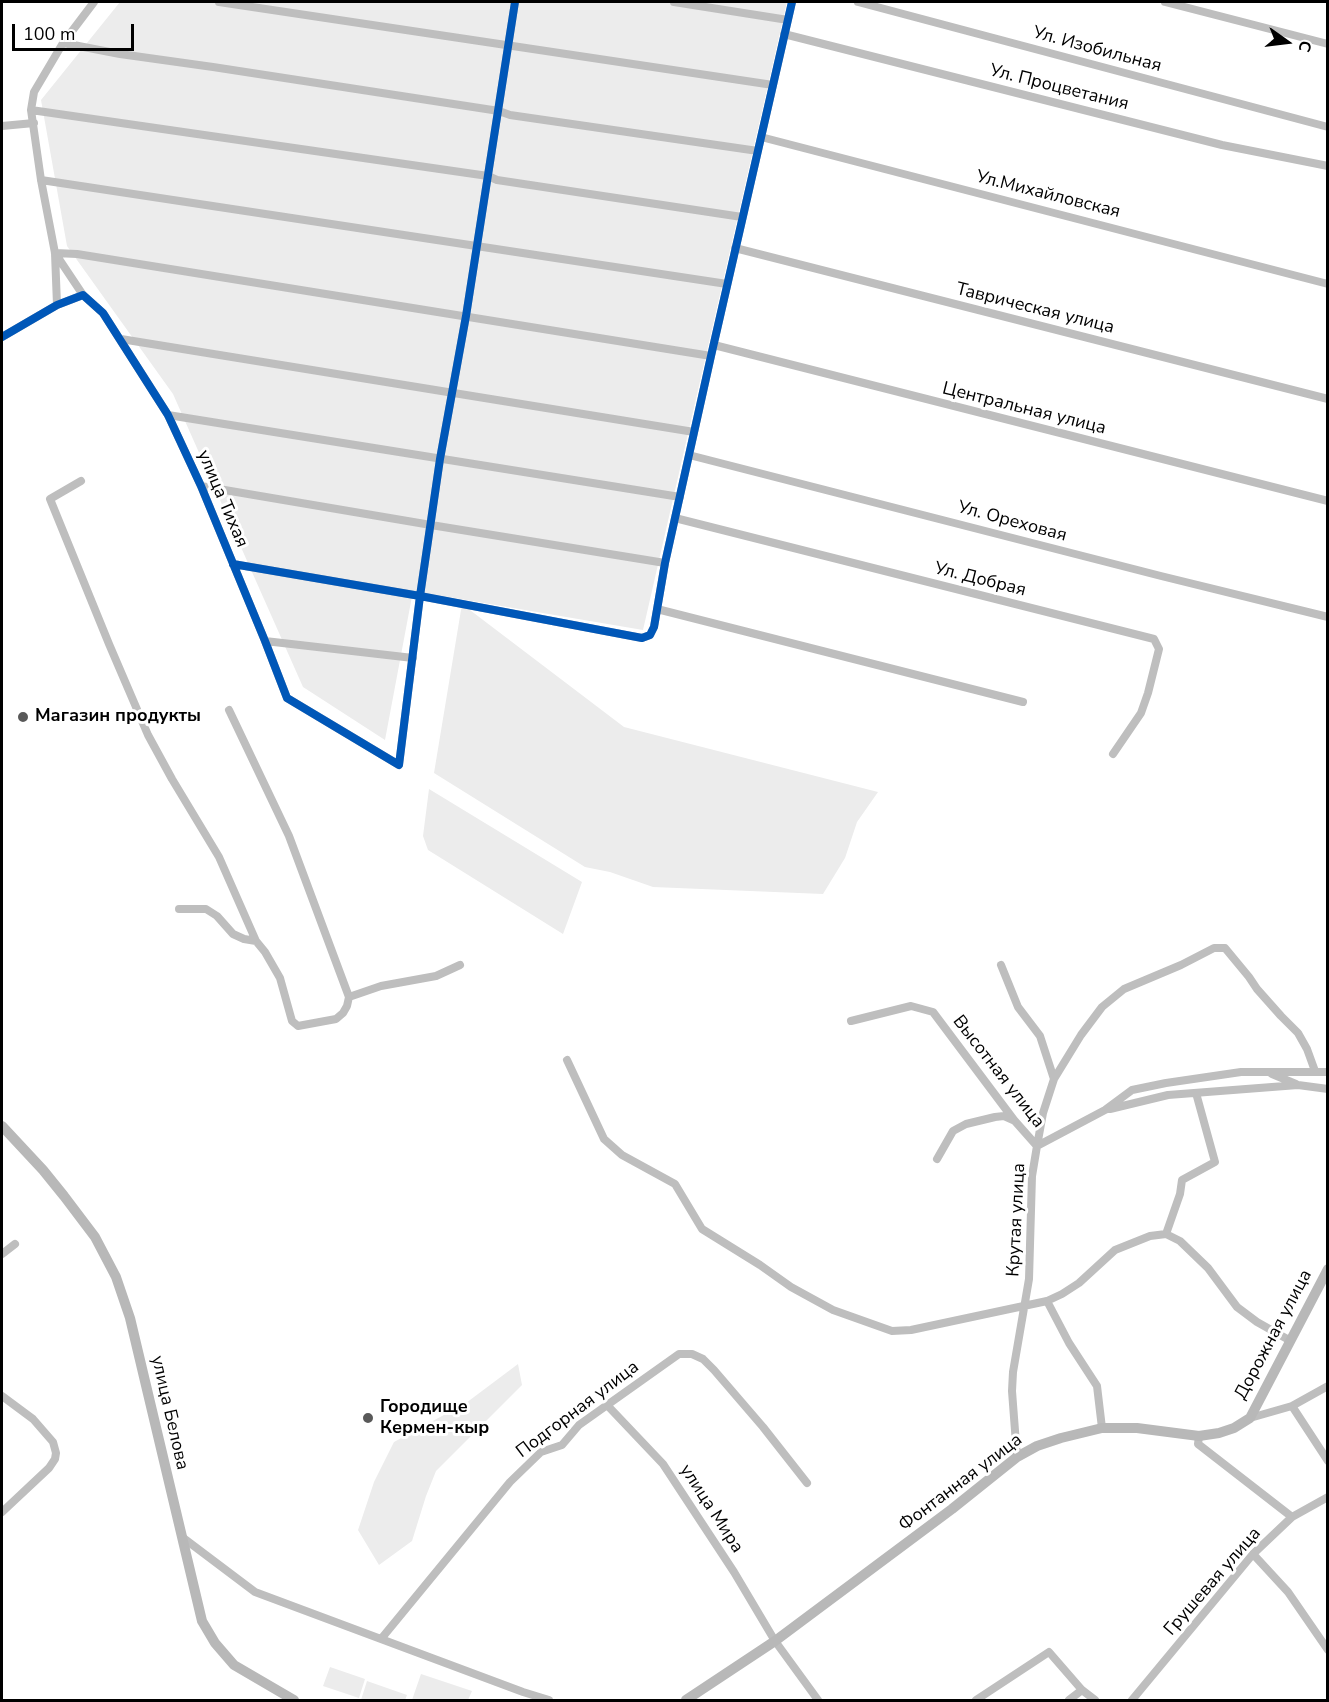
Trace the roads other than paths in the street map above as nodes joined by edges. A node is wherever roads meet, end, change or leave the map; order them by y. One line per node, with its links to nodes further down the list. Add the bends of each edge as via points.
1 (94, 2): 10 (street)
2 (219, 2): 12 (street)
3 (515, 2): 12 (street)
4 (674, 2): 8 (street)
5 (792, 2): 8 (street)
6 (858, 2): 18 (street, Ул. Изобильная)
7 (1165, 2): 11 (street)
8 (788, 20): 9 (street)
9 (784, 34): 13 (street); 21 (street, Ул. Процветания, via 1222,146)
10 (63, 43): 14 (street, via 34,92); 15 (street)
11 (1328, 44)
12 (508, 45): 13 (street); 15 (street)
13 (773, 85): 19 (street)
14 (31, 110): 16 (street); 22 (street)
15 (499, 111): 20 (street); 22 (street)
16 (34, 123): 17 (street); 23 (street)
17 (2, 126)
18 (1328, 127)
19 (761, 137): 20 (street); 29 (street, Ул.Михайловская)
20 (758, 151): 24 (street)
21 (1328, 166)
22 (488, 176): 24 (street); 25 (street)
23 (41, 180): 25 (street); 27 (street)
24 (742, 218): 26 (street)
25 (478, 245): 28 (street); 32 (street)
26 (735, 248): 28 (street); 38 (street, Таврическая улица)
27 (55, 253): 30 (street, улица Тихая); 31 (street); 32 (street)
28 (727, 284): 35 (street)
29 (1328, 284)
30 (83, 295): 31 (street); 34 (street, улица Тихая, via 103,313)
31 (57, 305): 33 (street)
32 (466, 316): 36 (street); 37 (street)
33 (2, 337)
34 (121, 339): 37 (street); 39 (street, улица Тихая)
35 (714, 345): 36 (street); 46 (street, Центральная улица)
36 (711, 356): 40 (street)
37 (452, 392): 40 (street); 42 (street)
38 (1328, 399)
39 (168, 415): 42 (street); 44 (street, улица Тихая)
40 (694, 432): 41 (street)
41 (689, 455): 45 (street); 53 (street, Ул. Ореховая)
42 (440, 459): 45 (street); 48 (street)
43 (81, 481): 60 (street, via 50,499 148,735 219,857)
44 (201, 486): 48 (street); 50 (street, улица Тихая)
45 (680, 497): 47 (street)
46 (1328, 501)
47 (675, 518): 49 (street); 58 (street, Ул. Добрая, via 1154,639 1159,648 1141,713)
48 (431, 525): 49 (street); 51 (street)
49 (665, 563): 52 (street)
50 (233, 564): 51 (street); 54 (street, улица Тихая)
51 (420, 596): 52 (street, via 642,638 652,632); 55 (street)
52 (657, 609): 56 (street)
53 (1328, 616)
54 (265, 641): 55 (street); 55 (street, улица Тихая, via 287,698 399,765)
55 (412, 658)
56 (1023, 702)
57 (229, 710): 63 (street, via 289,836)
58 (1113, 753)
59 (179, 909): 60 (street, via 206,909 233,934)
60 (256, 942): 63 (street, via 279,978 296,1025 336,1019)
61 (460, 965): 63 (street, via 436,976 381,986)
62 (1001, 965): 69 (street, via 1018,1007 1041,1036)
63 (349, 997)
64 (851, 1021): 74 (street, Высотная улица, via 911,1006 933,1012)
65 (567, 1060): 83 (street, via 604,1139 622,1155 675,1184 702,1229 833,1310 892,1331)
66 (1315, 1071): 67 (street, Крутая улица); 68 (street, Крутая улица); 69 (street, Высотная улица, via 1298,1033 1225,948 1214,948 1124,989 1102,1007)
67 (1328, 1072)
68 (1269, 1073): 70 (street); 73 (street, Крутая улица, via 1240,1072 1132,1090)
69 (1054, 1079): 76 (street, Высотная улица)
70 (1298, 1085): 71 (street); 72 (street)
71 (1328, 1089)
72 (1196, 1093): 73 (street, via 1168,1095); 78 (street, via 1215,1162 1182,1180)
73 (1105, 1110): 76 (street, Крутая улица)
74 (1014, 1120): 76 (street, Высотная улица); 77 (street, via 1004,1116 966,1124 953,1131)
75 (2, 1126): 98 (main road, улица Белова, via 43,1170 95,1237 116,1277 130,1318)
76 (1037, 1146): 83 (street, Крутая улица)
77 (937, 1159)
78 (1166, 1234): 82 (street, via 1115,1250 1078,1283); 84 (street, via 1180,1241 1208,1268 1237,1307)
79 (15, 1244): 80 (street)
80 (2, 1254)
81 (1328, 1269): 84 (main road, Дорожная улица)
82 (1047, 1301): 83 (street); 90 (street, via 1096,1386)
83 (1024, 1305): 92 (street, Крутая улица, via 1012,1391)
84 (1289, 1340): 89 (main road, Дорожная улица)
85 (1328, 1386): 88 (street, Фонтанная улица)
86 (2, 1396): 96 (street, via 33,1419 53,1442 56,1453 49,1468)
87 (608, 1405): 94 (street, Подгорная улица, via 679,1354 692,1354 704,1359 714,1370); 100 (street, Подгорная улица, via 579,1425 562,1445 541,1452 510,1482); 101 (street, улица Мира, via 663,1464)
88 (1292, 1406): 89 (street, Фонтанная улица); 93 (street)
89 (1250, 1418): 91 (main road, Фонтанная улица, via 1234,1428)
90 (1102, 1428): 91 (main road, Фонтанная улица); 92 (main road, Фонтанная улица, via 1037,1446)
91 (1198, 1436): 97 (street, via 1198,1444)
92 (1017, 1457): 101 (main road, Фонтанная улица)
93 (1328, 1461)
94 (807, 1483)
95 (1328, 1497): 97 (street, Грушевая улица)
96 (2, 1512)
97 (1292, 1517): 99 (street, Грушевая улица)
98 (182, 1537): 100 (street, via 255,1592); 104 (main road, улица Белова, via 202,1621 215,1643 234,1665)
99 (1253, 1554): 102 (street, via 1288,1592); 111 (street, Грушевая улица)
100 (381, 1639): 105 (street)
101 (775, 1641): 106 (main road, Фонтанная улица); 107 (street, улица Мира)
102 (1328, 1650)
103 (1082, 1690): 108 (street, via 1049,1652); 109 (street); 110 (street)
104 (294, 1701)
105 (549, 1701)
106 (686, 1701)
107 (818, 1701)
108 (976, 1701)
109 (1069, 1701)
110 (1095, 1701)
111 (1132, 1701)

